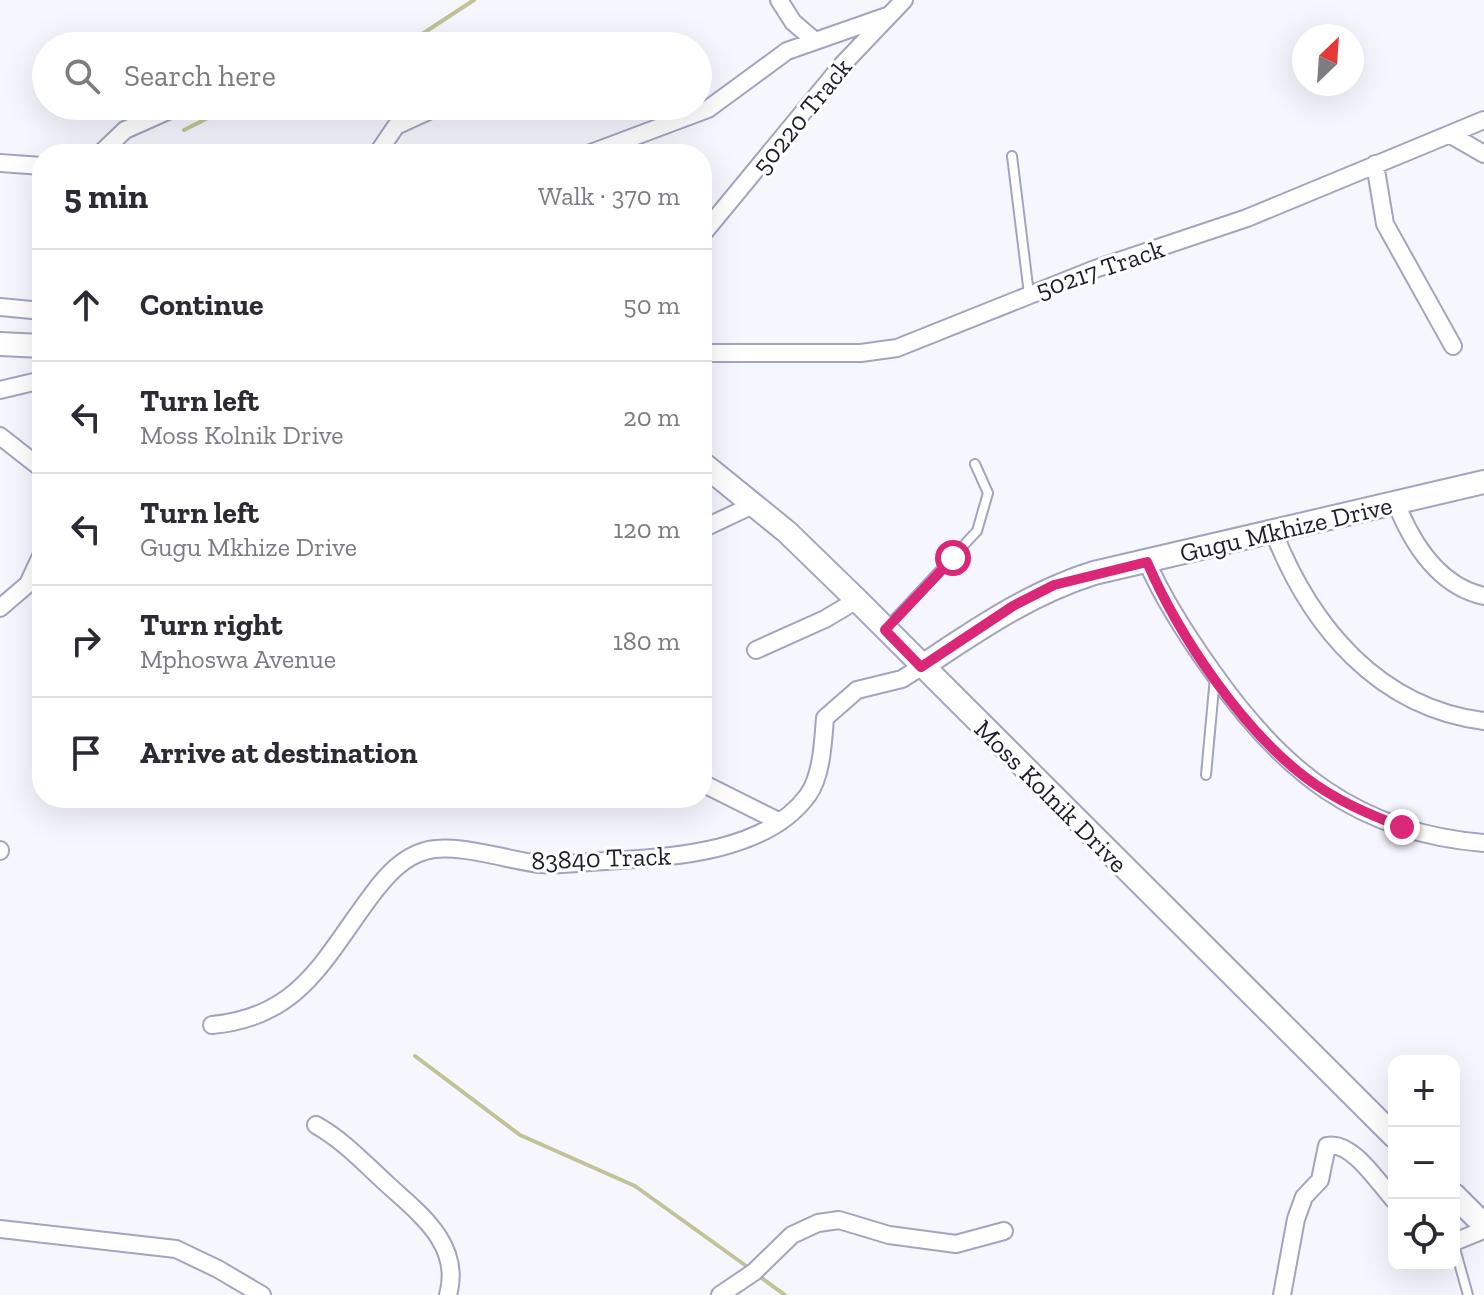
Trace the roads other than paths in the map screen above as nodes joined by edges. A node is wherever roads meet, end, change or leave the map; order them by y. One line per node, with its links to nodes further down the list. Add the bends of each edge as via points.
1 (779, 0): 4 (street)
2 (904, 0): 3 (street, 50220 Track)
3 (887, 16): 4 (street); 19 (street, 50220 Track)
4 (815, 41): 5 (street, via 762,66)
5 (712, 106)
6 (148, 120): 11 (street)
7 (409, 120): 12 (street, via 396,126)
8 (679, 120): 13 (street)
9 (1484, 120): 10 (street, 50217 Track)
10 (1451, 135): 14 (street); 17 (street, 50217 Track)
11 (110, 144)
12 (384, 144)
13 (615, 144)
14 (1484, 154)
15 (1012, 156): 20 (lane)
16 (0, 163): 18 (street)
17 (1375, 164): 20 (street, 50217 Track, via 1247,218); 25 (street, via 1385,224)
18 (32, 165)
19 (712, 223)
20 (1029, 294): 26 (street, 50217 Track, via 920,340 880,351)
21 (0, 307): 22 (street)
22 (32, 310)
23 (0, 344): 24 (main road)
24 (32, 346)
25 (1453, 346)
26 (712, 353)
27 (32, 382): 28 (street)
28 (0, 390)
29 (0, 436): 30 (street)
30 (32, 461)
31 (975, 464): 43 (lane, via 988,493 977,531)
32 (712, 471): 35 (main road, Moss Kolnik Drive)
33 (1484, 482): 34 (main road, Gugu Mkhize Drive)
34 (1396, 503): 37 (main road, Gugu Mkhize Drive); 40 (street, via 1417,548 1459,586)
35 (755, 504): 36 (street); 41 (main road, Moss Kolnik Drive)
36 (712, 524)
37 (1274, 533): 38 (main road, Gugu Mkhize Drive); 47 (street, via 1297,582 1358,664 1428,708)
38 (1147, 562): 45 (main road, Gugu Mkhize Drive, via 1054,585); 46 (street, via 1161,594)
39 (32, 575): 42 (street)
40 (1484, 596)
41 (857, 600): 43 (main road, Moss Kolnik Drive); 44 (street)
42 (0, 608)
43 (885, 630): 45 (main road, Moss Kolnik Drive)
44 (756, 650)
45 (921, 667): 50 (street, 83840 Track, via 902,679 857,690 825,718 810,792); 54 (main road, Moss Kolnik Drive)
46 (1215, 676): 48 (lane); 51 (street, via 1282,758 1329,794 1402,827)
47 (1484, 721)
48 (1206, 775)
49 (712, 788): 50 (street)
50 (780, 822): 52 (street, 83840 Track, via 710,849 653,859 544,864 423,851 382,881 301,990 254,1017)
51 (1484, 843)
52 (212, 1025)
53 (316, 1125): 63 (street, via 342,1140 435,1230 451,1262)
54 (1388, 1130)
55 (1393, 1199): 65 (street, via 1352,1154 1337,1145 1327,1146 1320,1180 1304,1197 1296,1219)
56 (1458, 1199): 57 (main road)
57 (1484, 1228): 60 (street)
58 (0, 1229): 62 (street, via 176,1249)
59 (1004, 1231): 64 (street, via 956,1244 872,1232 839,1220 818,1223 792,1235 754,1272)
60 (1460, 1241)
61 (1460, 1266): 66 (lane)
62 (262, 1295)
63 (448, 1295)
64 (720, 1295)
65 (1282, 1295)
66 (1468, 1295)

